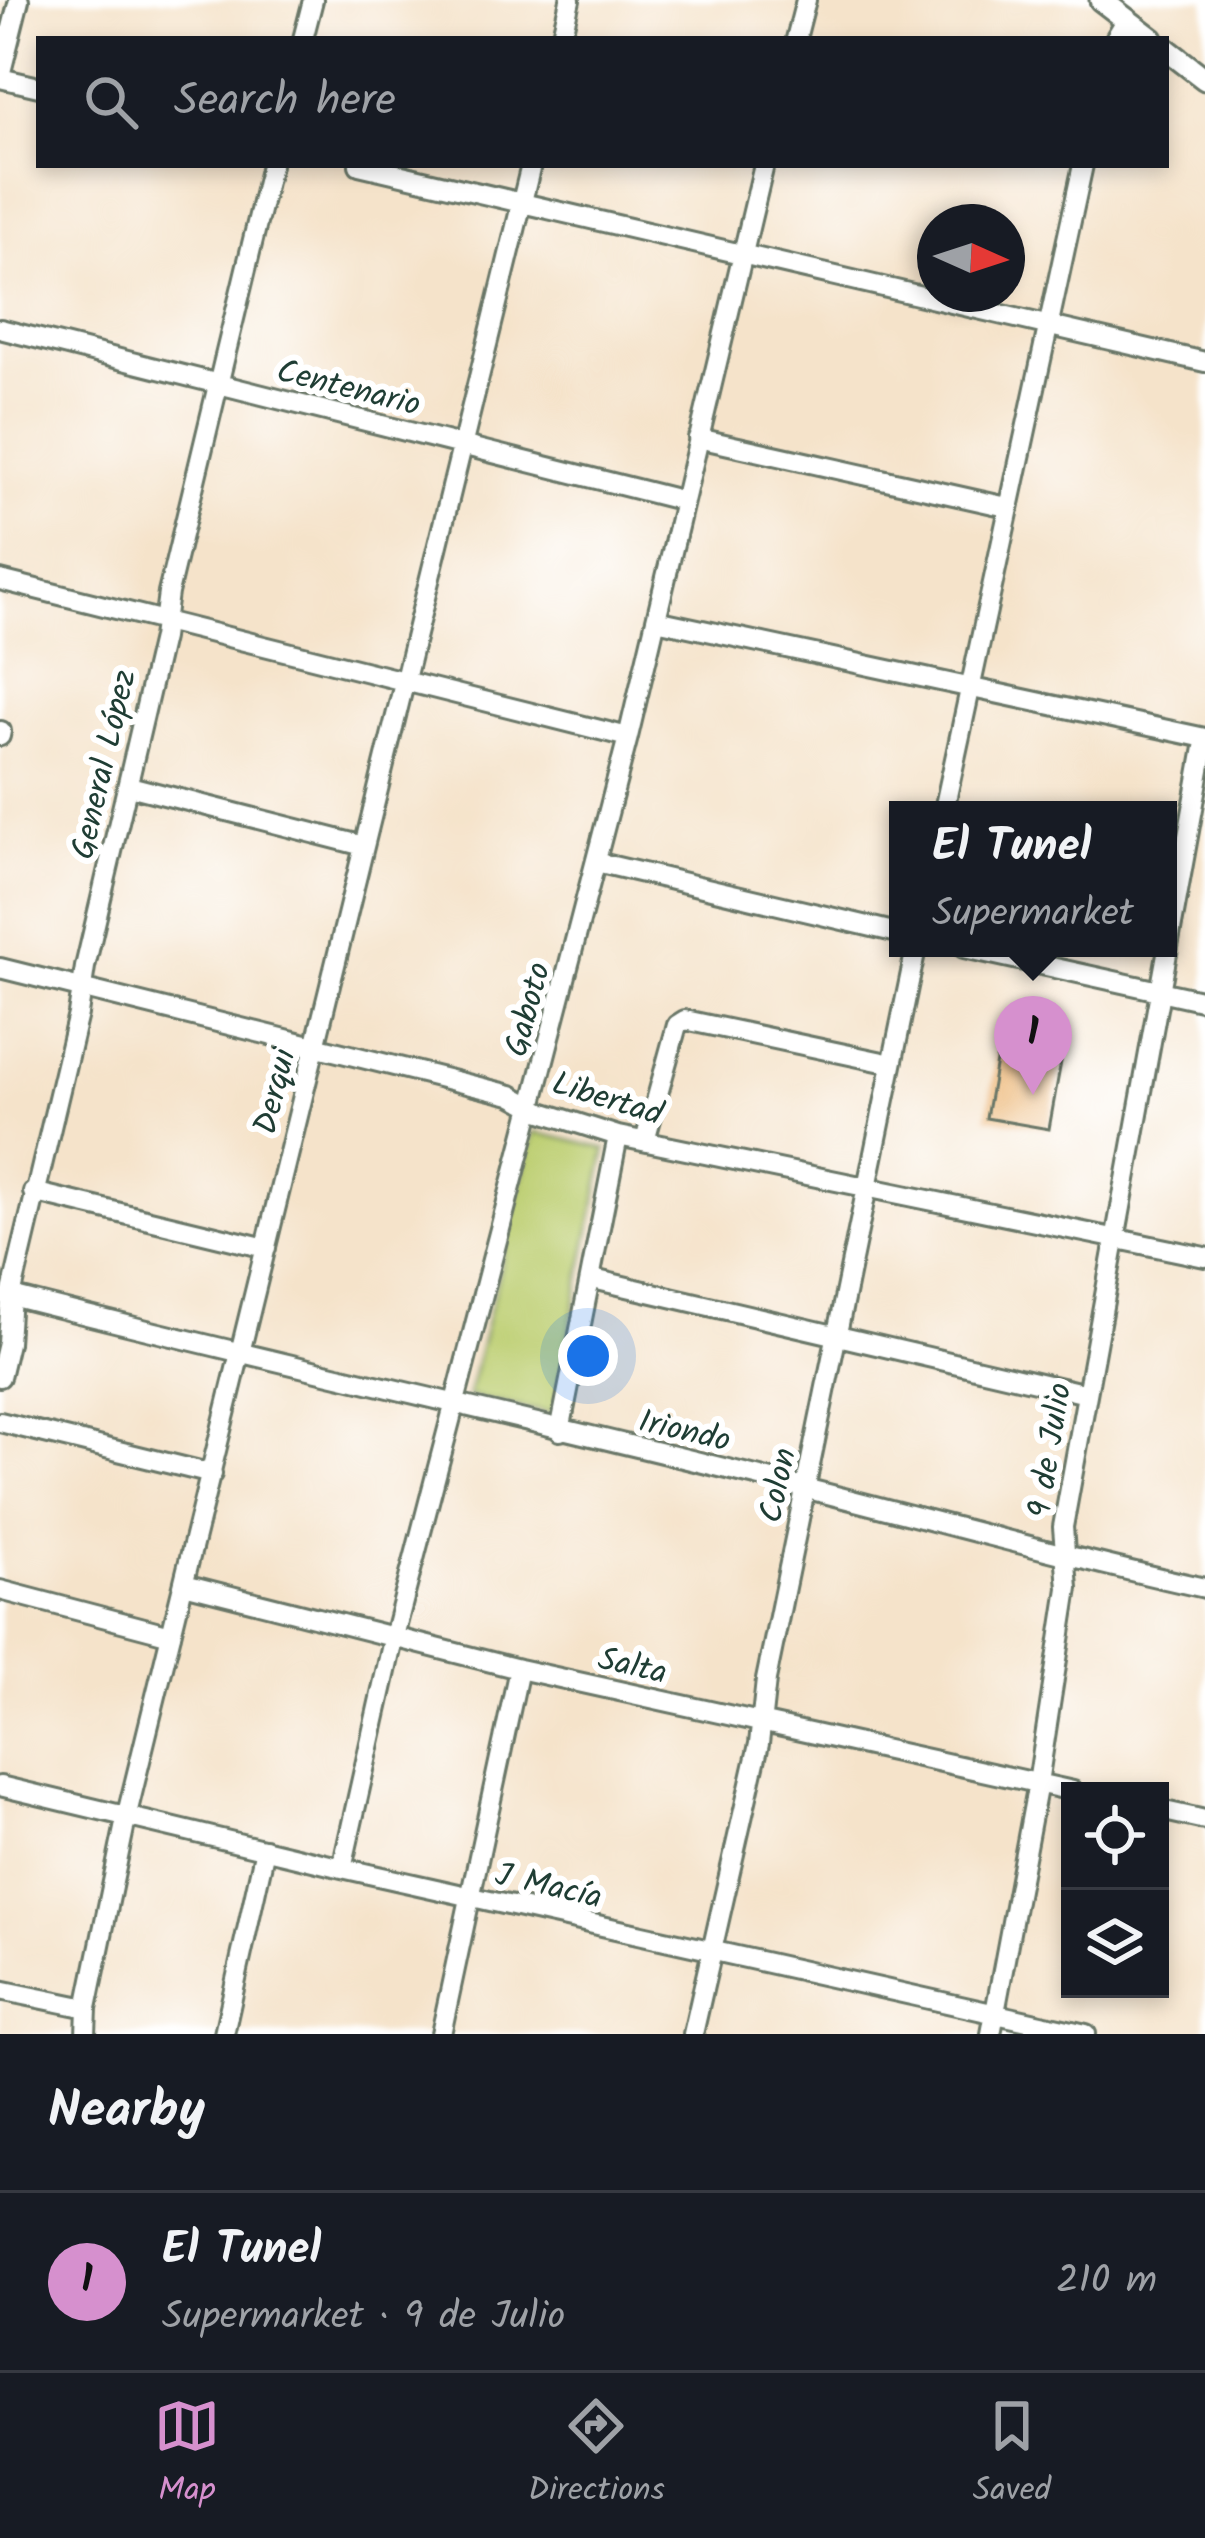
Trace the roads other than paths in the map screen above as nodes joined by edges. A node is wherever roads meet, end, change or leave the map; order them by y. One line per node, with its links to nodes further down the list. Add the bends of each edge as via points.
1 (19, 0): 11 (street)
2 (313, 0): 7 (street)
3 (570, 0): 8 (street)
4 (806, 0): 9 (street)
5 (1101, 0): 6 (main road)
6 (1121, 29)
7 (304, 36)
8 (562, 36)
9 (797, 36)
10 (1169, 52): 12 (main road)
11 (0, 77): 13 (street)
12 (1205, 79)
13 (36, 86)
14 (270, 168): 24 (street, General López)
15 (372, 168): 19 (street)
16 (530, 168): 19 (street, Derqui)
17 (763, 168): 20 (street, Gaboto)
18 (1081, 168): 21 (street)
19 (522, 203): 20 (street); 26 (street, Derqui)
20 (742, 255): 21 (street); 25 (street, Gaboto)
21 (1047, 325): 23 (street); 28 (street)
22 (0, 329): 24 (street, Centenario)
23 (1205, 362)
24 (218, 383): 26 (street, Centenario); 30 (street, General López)
25 (698, 438): 27 (street, Gaboto); 28 (street)
26 (462, 446): 27 (street, Centenario); 32 (street, Derqui)
27 (683, 501): 31 (street, Gaboto)
28 (1007, 507): 33 (street)
29 (0, 580): 30 (street)
30 (164, 620): 32 (street); 36 (street, General López)
31 (656, 620): 33 (street); 34 (street, Gaboto)
32 (404, 683): 34 (street); 38 (street, Derqui)
33 (969, 687): 35 (street); 37 (street)
34 (628, 737): 39 (street, Gaboto)
35 (1205, 740): 40 (street, 9 de Julio)
36 (129, 786): 38 (street); 46 (street, General López)
37 (946, 801)
38 (364, 846): 49 (street, Derqui)
39 (596, 862): 41 (street); 51 (street, Gaboto)
40 (1177, 897)
41 (889, 931)
42 (914, 957): 50 (street, Colon)
43 (1005, 957): 47 (street)
44 (1166, 957): 47 (street, 9 de Julio)
45 (0, 968): 46 (street, Libertad)
46 (82, 988): 49 (street, Libertad); 55 (street, General López)
47 (1160, 991): 48 (street); 56 (street, 9 de Julio)
48 (1205, 1001)
49 (315, 1046): 51 (street, Libertad); 57 (street, Derqui)
50 (892, 1064): 53 (street, via 685,1021 677,1025); 54 (street, Colon)
51 (531, 1106): 52 (street, Libertad); 66 (street, Gaboto)
52 (618, 1136): 53 (street, Libertad); 59 (street)
53 (644, 1142): 54 (street, Libertad)
54 (866, 1188): 56 (street, Libertad); 61 (street, Colon)
55 (33, 1192): 57 (street); 60 (street, General López)
56 (1115, 1237): 58 (street, Libertad); 65 (street, 9 de Julio)
57 (266, 1248): 63 (street, Derqui)
58 (1205, 1257)
59 (593, 1279): 61 (street); 68 (street)
60 (11, 1296): 62 (street, General López); 63 (street, Iriondo)
61 (837, 1336): 65 (street); 70 (street, Colon)
62 (4, 1342): 64 (street, General López)
63 (240, 1355): 66 (street, Iriondo); 69 (street, Derqui)
64 (0, 1377)
65 (1087, 1394): 71 (street, 9 de Julio, via 1063,1528)
66 (454, 1406): 68 (street, Iriondo); 76 (street, Gaboto)
67 (0, 1421): 69 (street)
68 (560, 1431): 70 (street, Iriondo)
69 (212, 1474): 72 (street, Derqui)
70 (807, 1489): 71 (street, Iriondo); 78 (street, Colon)
71 (1068, 1558): 73 (street, Iriondo); 79 (street, 9 de Julio)
72 (184, 1584): 75 (street, Derqui); 76 (street, Salta)
73 (1205, 1588)
74 (0, 1590): 75 (street)
75 (171, 1635): 83 (street, Derqui)
76 (393, 1640): 77 (street, Salta); 86 (street, Gaboto)
77 (519, 1669): 78 (street, Salta); 87 (street)
78 (760, 1723): 79 (street, Salta); 88 (street, Colon)
79 (1038, 1784): 81 (street, Salta); 91 (street, 9 de Julio)
80 (0, 1786): 83 (street, J Macía)
81 (1061, 1789)
82 (1169, 1812): 84 (street)
83 (127, 1814): 85 (street, J Macía); 90 (street, Derqui)
84 (1205, 1820)
85 (265, 1849): 86 (street, J Macía); 93 (street)
86 (342, 1868): 87 (street, J Macía)
87 (470, 1897): 88 (street, J Macía); 94 (street)
88 (712, 1951): 91 (street, J Macía); 95 (street, Colon)
89 (0, 1990): 90 (street)
90 (87, 2008): 92 (street, Derqui)
91 (996, 2013): 96 (street, 9 de Julio); 97 (street, J Macía)
92 (86, 2034)
93 (224, 2034)
94 (441, 2034)
95 (693, 2034)
96 (991, 2034)
97 (1086, 2034)

